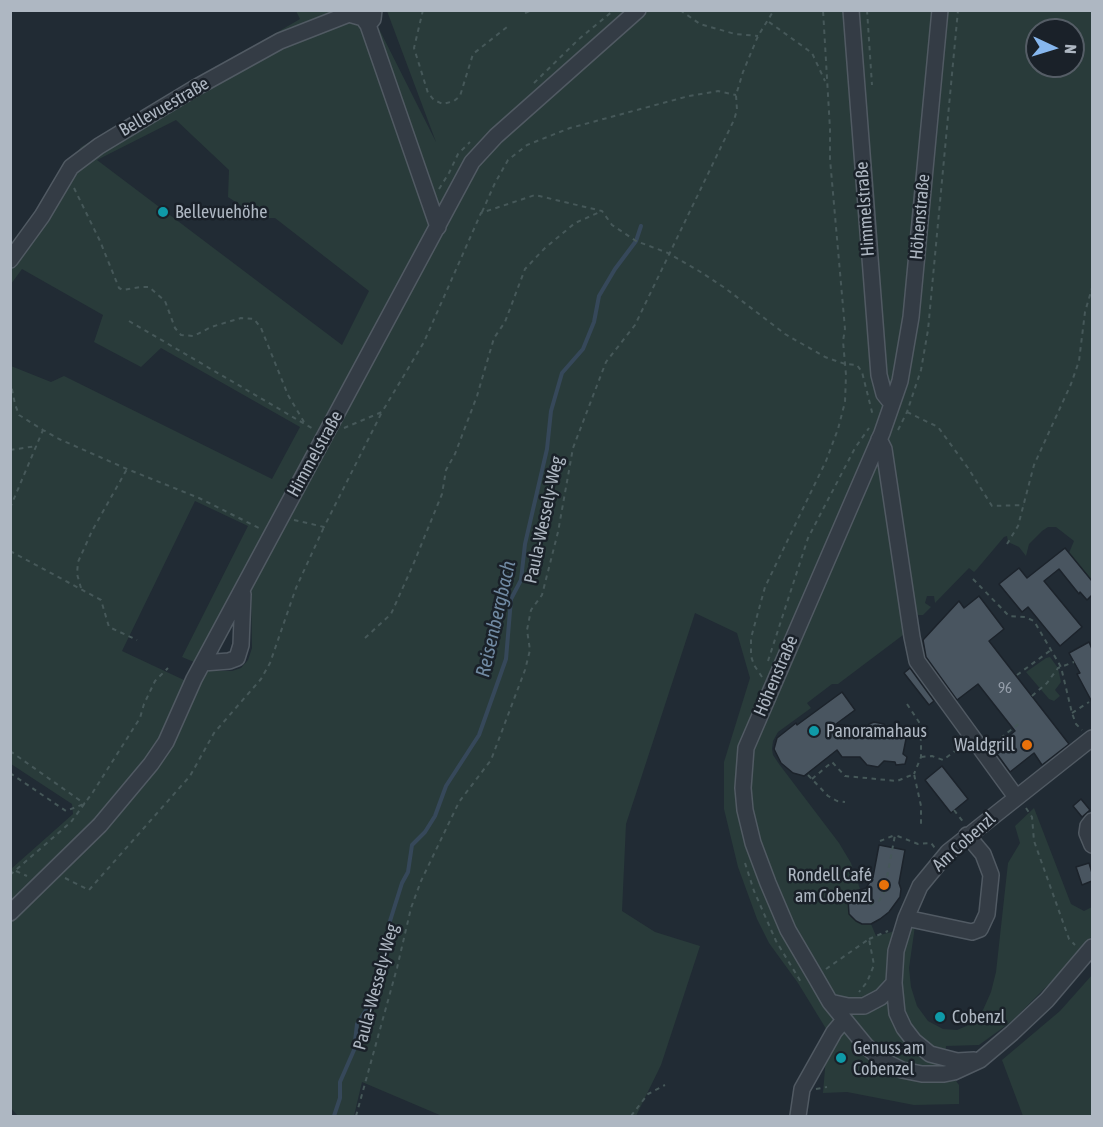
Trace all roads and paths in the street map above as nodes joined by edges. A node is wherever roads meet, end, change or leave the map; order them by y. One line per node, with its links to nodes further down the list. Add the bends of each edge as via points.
1 (423, 10): 13 (path, via 414,48 428,93 443,104 460,96 473,54)
2 (532, 10): 10 (path)
3 (638, 10): 20 (street, Himmelstraße, via 485,147 472,162)
4 (680, 10): 14 (path, via 700,24)
5 (774, 10): 12 (path, Paula-Wessely-Weg)
6 (823, 10): 15 (path)
7 (851, 10): 27 (street, Himmelstraße, via 879,375)
8 (940, 10): 27 (street, Höhenstraße, via 910,325)
9 (958, 10): 36 (path, via 929,321 921,370 907,412 938,427 992,506)
10 (525, 13)
11 (362, 16): 17 (street, Bellevuestraße, via 280,41 114,136); 20 (street)
12 (769, 22): 14 (path, Paula-Wessely-Weg); 15 (path, via 812,53)
13 (507, 27)
14 (758, 36): 16 (path, Paula-Wessely-Weg)
15 (826, 84): 25 (path)
16 (736, 95): 19 (path, via 718,91 690,96 570,129 527,146 508,160); 21 (path, Paula-Wessely-Weg, via 734,120)
17 (71, 168): 22 (street, Bellevuestraße); 29 (path, via 74,189 119,288 149,287 165,301 181,335 194,336 241,318 254,319)
18 (602, 211): 19 (path, via 535,195); 21 (path, via 612,225 636,241); 46 (path, via 575,223 525,269 505,322 494,338 477,396 446,470 442,495 413,565 391,614)
19 (481, 213): 28 (path, via 424,342)
20 (438, 227): 31 (street, Himmelstraße)
21 (669, 253): 25 (path, via 725,288 785,334); 97 (path, Paula-Wessely-Weg, via 635,325 606,362 573,448 545,584 531,610 525,670 491,760 459,802 417,890)
22 (10, 260)
23 (1092, 288): 36 (path, via 1079,361 1034,465)
24 (129, 321): 29 (path)
25 (845, 364): 51 (path, via 860,367 874,419 808,538); 55 (path, via 845,402 838,429 759,607 751,656)
26 (10, 380): 30 (path, via 19,415)
27 (892, 405): 32 (street, Höhenstraße)
28 (382, 412): 31 (path); 39 (path)
29 (304, 423): 31 (path)
30 (43, 429): 33 (path); 35 (path)
31 (324, 436): 38 (street, Himmelstraße)
32 (879, 439): 64 (street, via 884,448 917,661); 90 (street, Höhenstraße, via 775,676 746,748 743,768 745,810 753,843 788,930)
33 (38, 446): 34 (path); 37 (path)
34 (10, 450)
35 (127, 469): 40 (path, via 199,498); 44 (path, via 78,562)
36 (1025, 505): 41 (path)
37 (10, 508)
38 (280, 517): 39 (path); 40 (street, Himmelstraße)
39 (324, 527): 83 (path, via 296,588 270,663 214,734 190,776 89,890)
40 (271, 534): 45 (street, Himmelstraße)
41 (1007, 544)
42 (10, 551): 44 (path)
43 (973, 579): 48 (path, via 1010,616 1034,621)
44 (81, 588): 47 (path, via 101,600 109,627)
45 (243, 588): 50 (street, Himmelstraße); 50 (street, via 237,658)
46 (365, 638)
47 (137, 640)
48 (1051, 650): 52 (path); 54 (path)
49 (1074, 662): 52 (path)
50 (203, 663): 85 (street, Himmelstraße, via 151,764 100,825)
51 (766, 666)
52 (1061, 667): 56 (path); 59 (path)
53 (168, 668): 72 (path, via 155,681 140,718)
54 (1017, 675)
55 (762, 677)
56 (1032, 696)
57 (1089, 702): 59 (path)
58 (907, 704): 65 (path, via 919,722)
59 (1072, 713): 61 (path, via 1076,724)
60 (1020, 723): 64 (path)
61 (1091, 739): 70 (street, Am Cobenzl)
62 (10, 751): 72 (path)
63 (955, 751): 65 (path, via 943,760)
64 (986, 755): 70 (street)
65 (921, 757): 67 (path)
66 (10, 772): 72 (path, via 66,811)
67 (914, 774): 69 (path, via 897,781 844,776 832,762); 76 (path)
68 (808, 775): 69 (path)
69 (812, 779): 71 (path, via 828,796)
70 (1016, 797): 77 (street, Am Cobenzl)
71 (845, 802)
72 (85, 804): 82 (path, via 71,822)
73 (1027, 809): 88 (path, via 1034,841)
74 (954, 810): 77 (path)
75 (1092, 821): 80 (street, via 1087,833)
76 (921, 825)
77 (967, 830): 86 (street, Am Cobenzl, via 928,875); 86 (street, via 990,868 983,925 976,932)
78 (895, 835): 79 (path); 81 (path, via 918,844 931,843); 84 (path, via 884,893)
79 (880, 841)
80 (1092, 845)
81 (937, 850)
82 (10, 875)
83 (60, 875)
84 (870, 905)
85 (10, 913)
86 (900, 923): 87 (path); 91 (street, Am Cobenzl)
87 (869, 939): 90 (path); 92 (path, via 874,965)
88 (1074, 944)
89 (1092, 947): 95 (street, Höhenstraße, via 1047,1000)
90 (814, 976): 93 (street, Höhenstraße)
91 (894, 983): 93 (street, via 881,997 864,1005); 95 (street, Am Cobenzl, via 897,1013 914,1041 936,1056)
92 (857, 997)
93 (830, 1002): 94 (street, Höhenstraße)
94 (844, 1020): 95 (street, Höhenstraße, via 873,1053 902,1070 944,1074); 99 (street, via 802,1089)
95 (980, 1060)
96 (665, 1085): 98 (path, via 648,1094)
97 (356, 1116)
98 (631, 1116)
99 (798, 1116)

